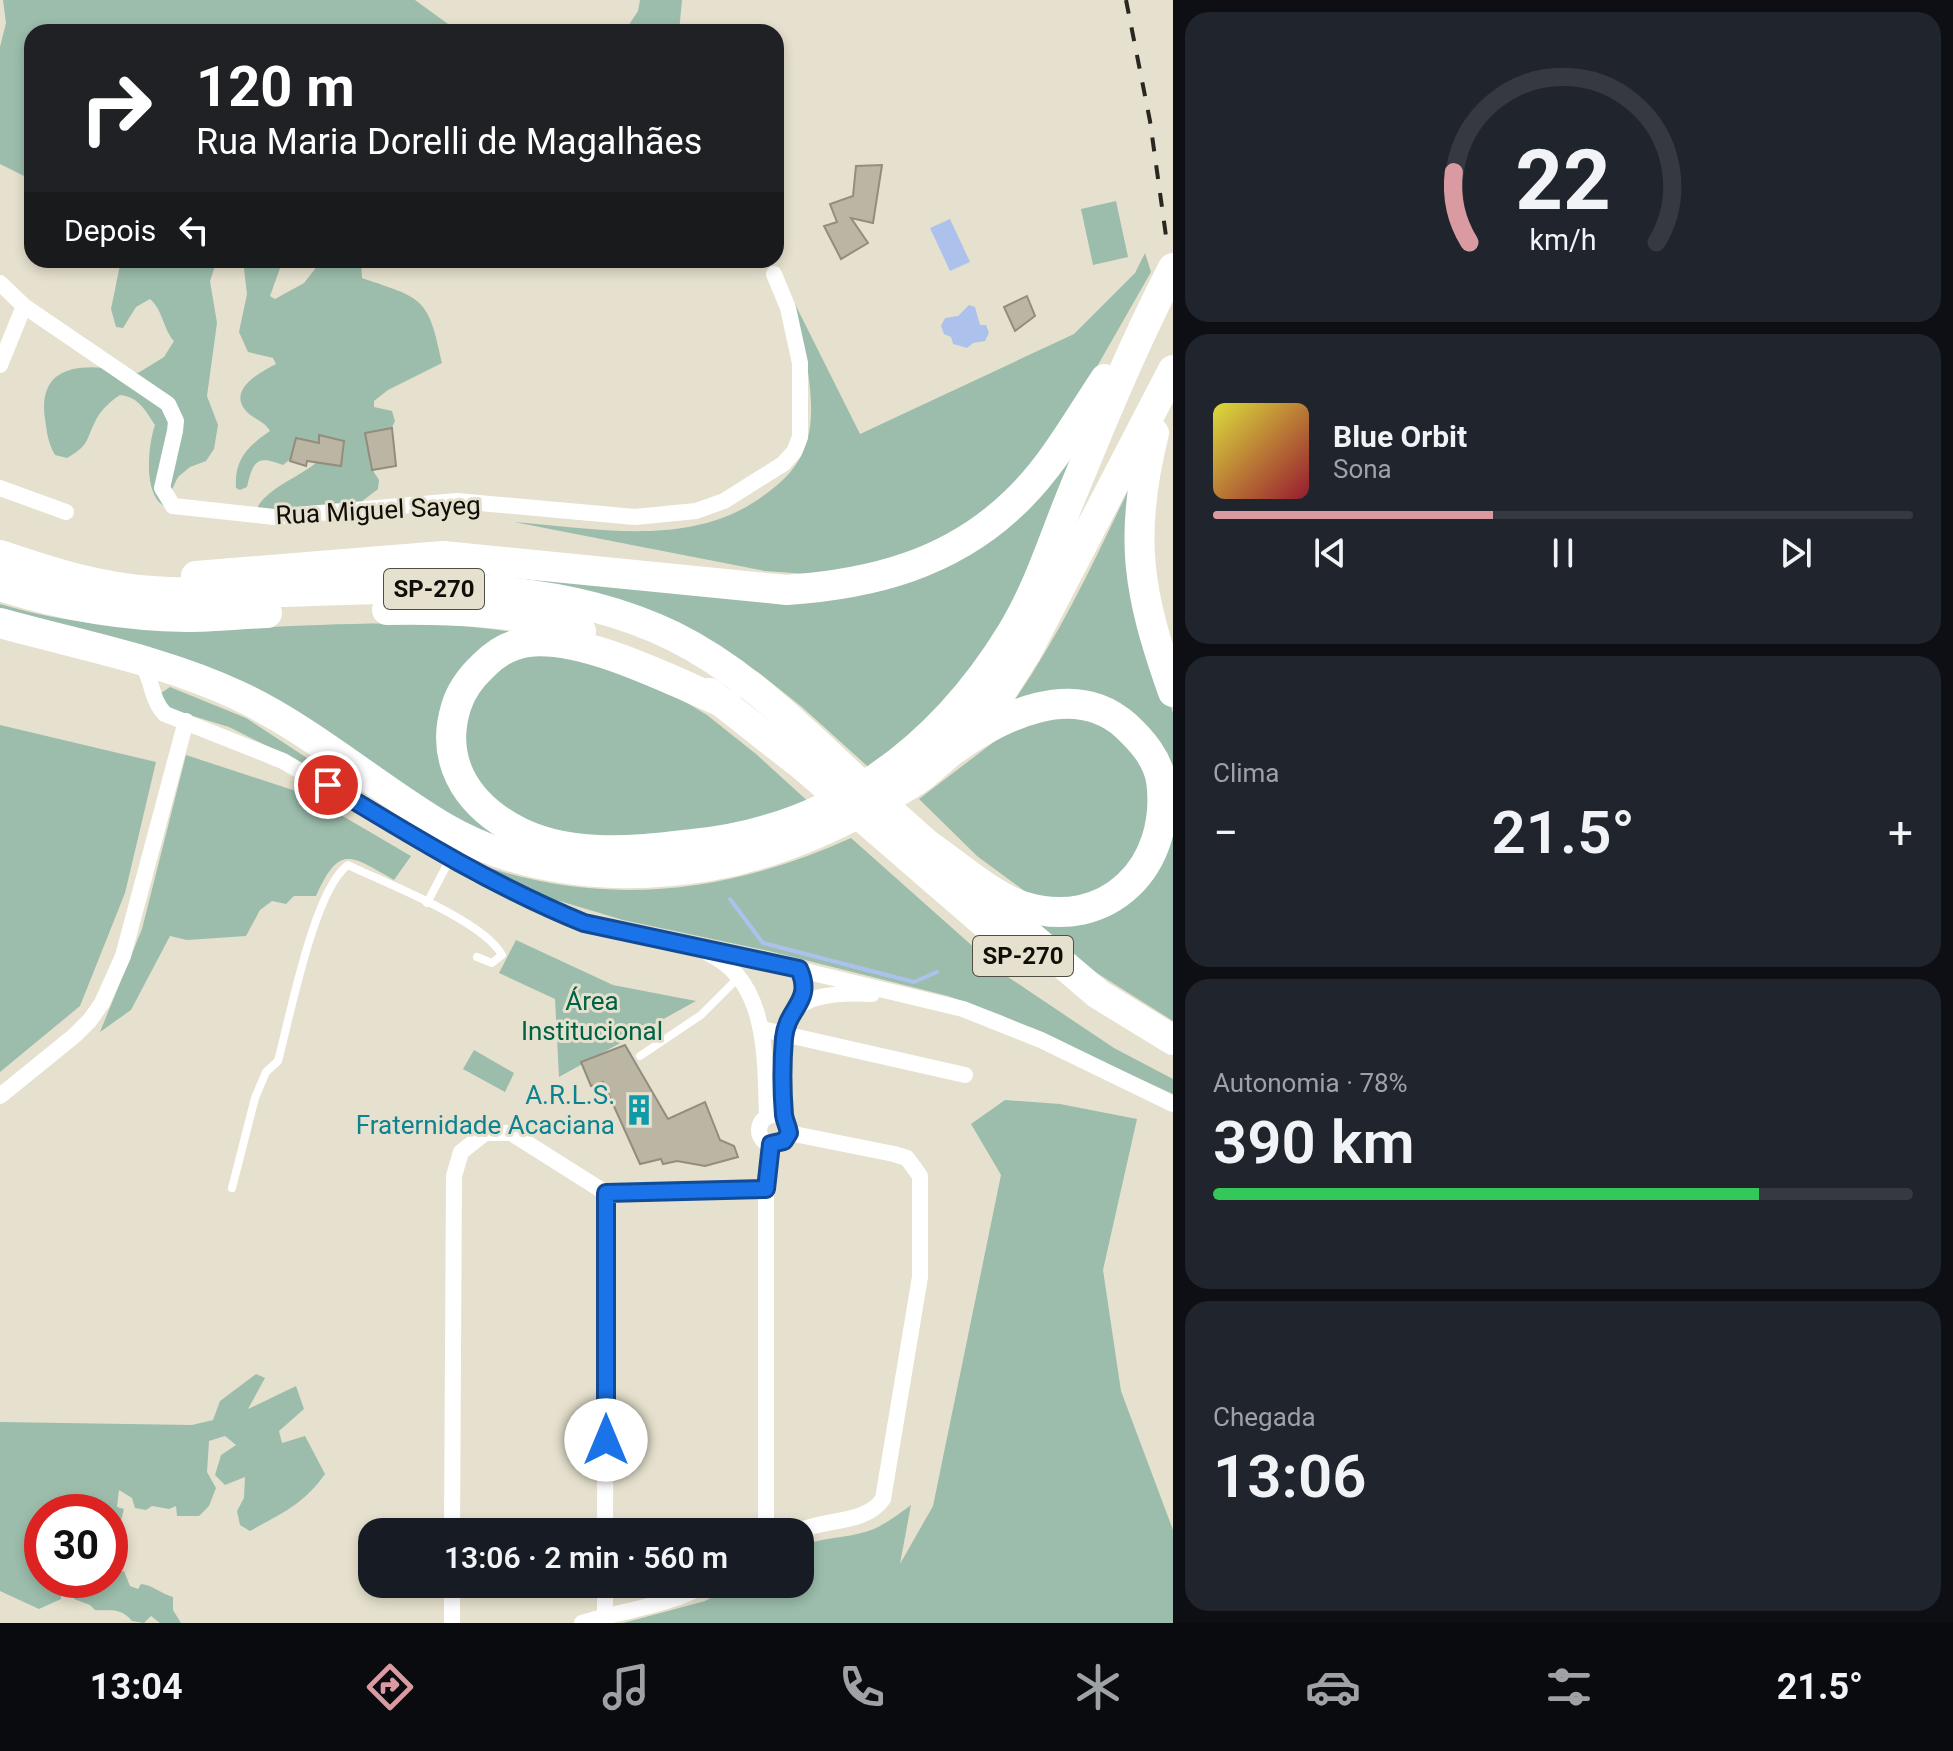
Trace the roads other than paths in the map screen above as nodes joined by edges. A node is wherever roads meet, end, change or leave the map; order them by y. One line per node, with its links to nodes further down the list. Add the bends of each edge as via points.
1 (1173, 268): 5 (highway)
2 (774, 274): 4 (street, Rua Miguel Sayeg, via 800,363 801,429 794,452 724,501 669,516 457,501 274,517 180,508 167,501 162,488 176,421 168,404)
3 (0, 283): 4 (street, Rua Miguel Sayeg)
4 (24, 306): 6 (street)
5 (1150, 311): 11 (highway, via 1069,435 1017,501 990,525 939,555 844,586 787,590 443,556 155,581); 18 (highway, via 1013,629 981,680 940,728 852,795 792,821 721,841 638,850 568,849 528,838 485,813 464,785 451,749 464,687 494,655 528,642 558,643 599,654)
6 (0, 365)
7 (1170, 376): 17 (highway, via 1145,470 1137,528 1150,628); 20 (highway, via 1026,653)
8 (0, 488): 9 (street)
9 (66, 512)
10 (0, 555): 11 (highway, SP-270)
11 (51, 572): 21 (highway, SP-270, via 150,591 261,594 461,588 565,601 673,636 726,667 784,711)
12 (0, 586): 18 (highway, SP-270, via 60,602 187,617 422,610 522,617 617,642)
13 (0, 623): 14 (highway)
14 (140, 660): 15 (highway); 16 (street)
15 (182, 672): 16 (street, via 166,677); 20 (highway, via 268,710 447,829 491,849 586,872 666,871 757,856 869,808 920,778)
16 (155, 690): 19 (street, via 157,706)
17 (1173, 692)
18 (727, 704): 21 (highway, SP-270)
19 (186, 721): 23 (street, via 283,761); 37 (street, via 123,956 102,1003 74,1036)
20 (959, 746): 22 (highway, via 1021,711 1050,703 1091,707 1117,718 1144,743 1159,771 1165,803 1159,840 1143,872 1119,896 1089,909 1055,913 1019,905 992,891)
21 (814, 760): 22 (highway, SP-270)
22 (905, 835): 33 (highway, SP-270, via 1098,994); 35 (highway, SP-270, via 1084,1006)
23 (450, 859): 24 (lane); 25 (street, via 584,923)
24 (427, 903): 26 (lane, via 482,932 502,955 492,963); 42 (lane, via 348,865 338,871 313,930 278,1061 266,1072 255,1098)
25 (693, 947): 27 (street); 28 (street, via 719,959)
26 (477, 957)
27 (799, 969): 29 (street); 30 (street)
28 (738, 977): 31 (street); 34 (lane, via 701,1015)
29 (918, 996): 30 (street, via 835,992); 38 (street, via 1006,1025)
30 (809, 1000): 32 (street, via 786,1021)
31 (762, 1029): 32 (street); 39 (street)
32 (784, 1035): 36 (street); 40 (street)
33 (1173, 1040)
34 (640, 1056)
35 (1173, 1060)
36 (965, 1075)
37 (0, 1096)
38 (1173, 1104)
39 (767, 1117): 40 (street, via 776,1115); 41 (street, via 759,1132)
40 (786, 1126): 41 (street, via 784,1141); 48 (street, via 907,1158 920,1176 920,1277 883,1499 864,1515)
41 (771, 1144): 43 (street)
42 (232, 1188)
43 (766, 1189): 44 (street); 47 (street)
44 (606, 1193): 45 (street, via 511,1133 485,1133 461,1152 454,1176); 46 (street)
45 (452, 1518)
46 (605, 1518)
47 (766, 1518)
48 (814, 1527)
49 (452, 1598): 53 (street)
50 (605, 1598): 52 (street)
51 (673, 1598): 52 (street)
52 (605, 1615): 54 (street)
53 (452, 1623)
54 (582, 1623)

